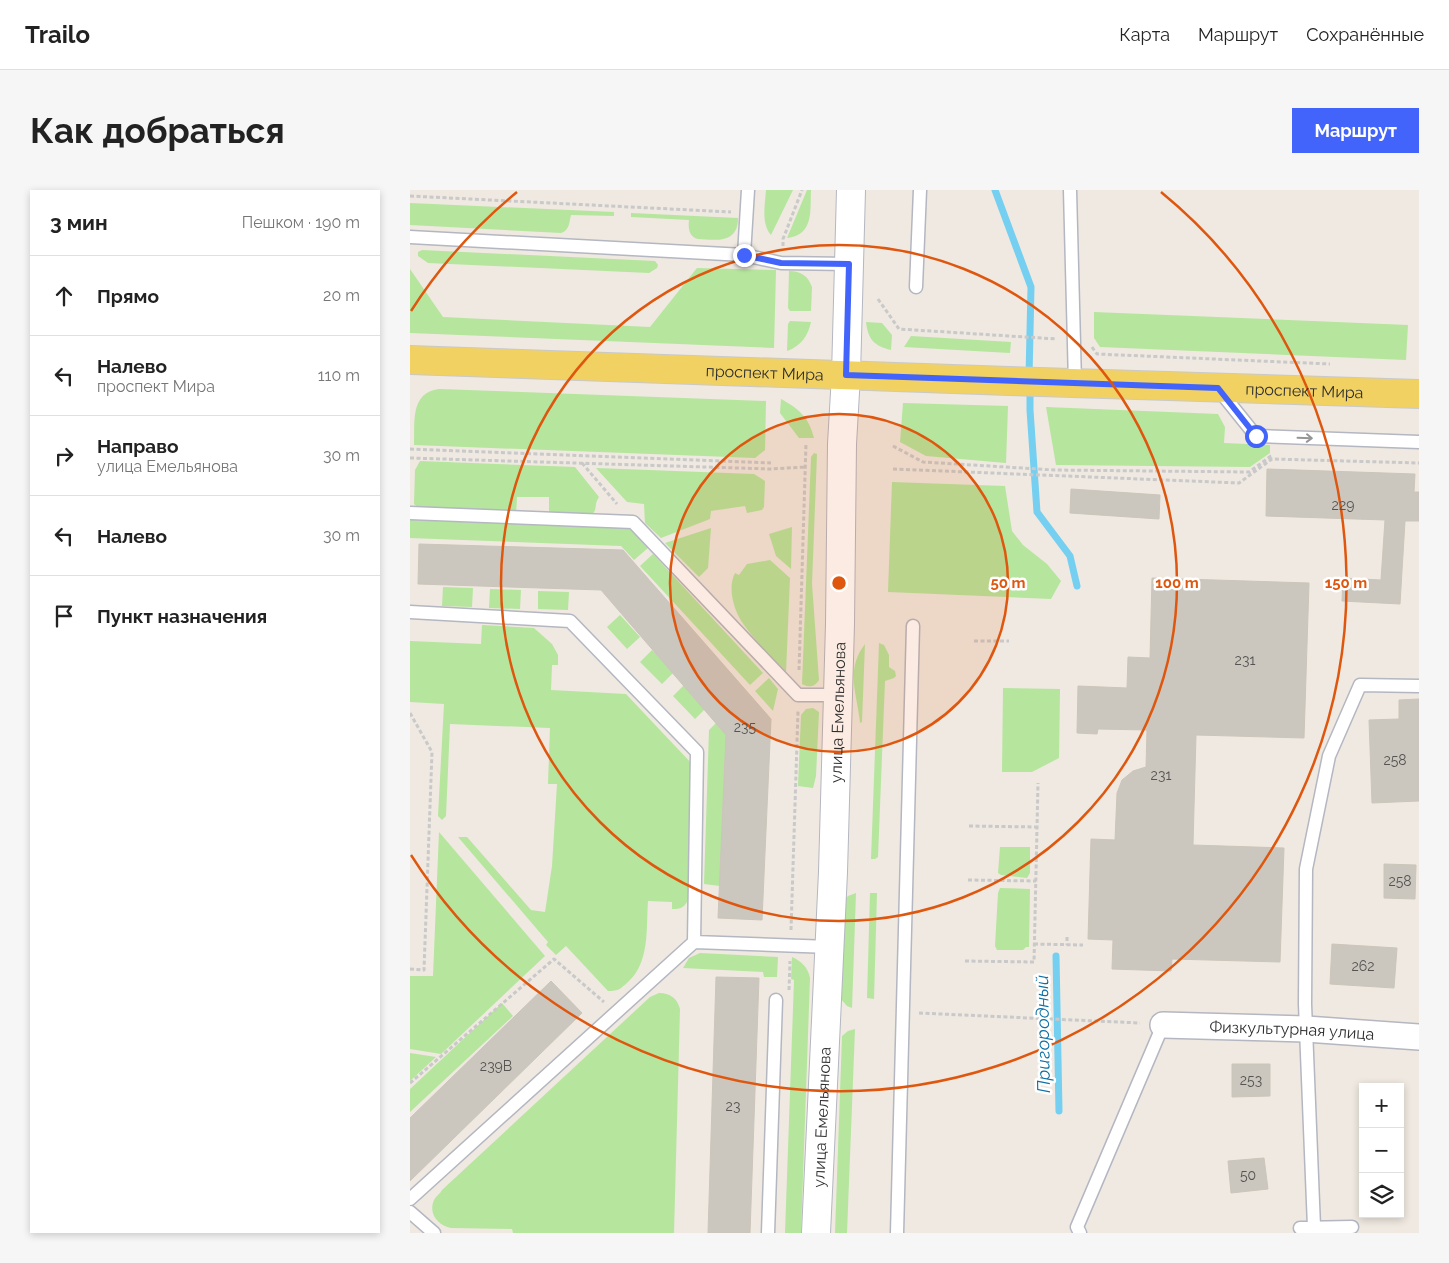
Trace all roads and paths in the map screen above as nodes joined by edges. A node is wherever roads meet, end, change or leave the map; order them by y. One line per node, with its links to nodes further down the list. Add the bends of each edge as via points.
1 (748, 190): 7 (lane)
2 (802, 190): 10 (path, via 783,239)
3 (851, 190): 11 (main road, улица Емельянова)
4 (920, 190): 12 (lane)
5 (1070, 190): 14 (lane)
6 (410, 196): 7 (path)
7 (746, 214): 9 (lane)
8 (410, 237): 9 (lane)
9 (744, 255): 10 (lane)
10 (781, 263): 11 (lane)
11 (849, 264): 17 (main road, улица Емельянова)
12 (916, 287)
13 (878, 299): 14 (path, via 899,329)
14 (1074, 340): 16 (path, via 1088,341 1097,354); 18 (lane)
15 (410, 360): 17 (main road, проспект Мира)
16 (1331, 364)
17 (846, 375): 18 (main road, проспект Мира); 39 (main road, улица Емельянова)
18 (1075, 383): 19 (main road, проспект Мира)
19 (1218, 388): 20 (main road, проспект Мира); 21 (lane, one-way to 21, via 1256,436)
20 (1419, 394)
21 (1419, 442)
22 (806, 443): 29 (path)
23 (893, 446): 27 (path, via 924,462 1055,470 1250,472 1271,456)
24 (410, 448): 28 (path)
25 (410, 458): 26 (path)
26 (581, 462): 29 (path, via 770,469); 32 (path)
27 (1419, 462): 30 (path, via 1272,459 1239,483)
28 (771, 463)
29 (806, 467): 38 (path)
30 (893, 469)
31 (410, 513): 32 (lane)
32 (633, 522): 38 (lane)
33 (410, 612): 47 (lane, via 570,621 697,752)
34 (913, 626): 58 (lane)
35 (974, 640): 36 (path)
36 (1009, 642)
37 (1419, 686): 60 (lane, via 1360,685 1329,756 1306,869)
38 (798, 695): 39 (lane); 49 (path)
39 (838, 695): 52 (main road, улица Емельянова)
40 (410, 713): 54 (path, via 432,752 424,970)
41 (1038, 783): 43 (path)
42 (969, 826): 43 (path)
43 (1037, 827): 45 (path)
44 (968, 880): 45 (path)
45 (1036, 881): 48 (path)
46 (1067, 936): 50 (path)
47 (694, 942): 49 (lane); 57 (lane)
48 (1034, 944): 50 (path); 53 (path, via 1034,962)
49 (791, 945): 52 (lane); 55 (path)
50 (1067, 945): 51 (path)
51 (1083, 945)
52 (830, 947): 70 (main road, улица Емельянова)
53 (965, 961)
54 (410, 969)
55 (789, 995)
56 (776, 1000): 69 (lane)
57 (616, 1012): 62 (path, via 554,959); 63 (lane)
58 (903, 1013): 59 (path); 71 (lane)
59 (1163, 1024): 60 (street, Физкультурная улица); 72 (lane, via 1078,1227)
60 (1306, 1029): 61 (street, Физкультурная улица); 65 (lane)
61 (1419, 1037)
62 (410, 1083)
63 (410, 1199)
64 (410, 1212): 68 (lane)
65 (1314, 1227): 66 (lane); 67 (lane)
66 (1352, 1227)
67 (1300, 1228)
68 (434, 1233)
69 (768, 1233)
70 (816, 1233)
71 (897, 1233)
72 (1080, 1233)

